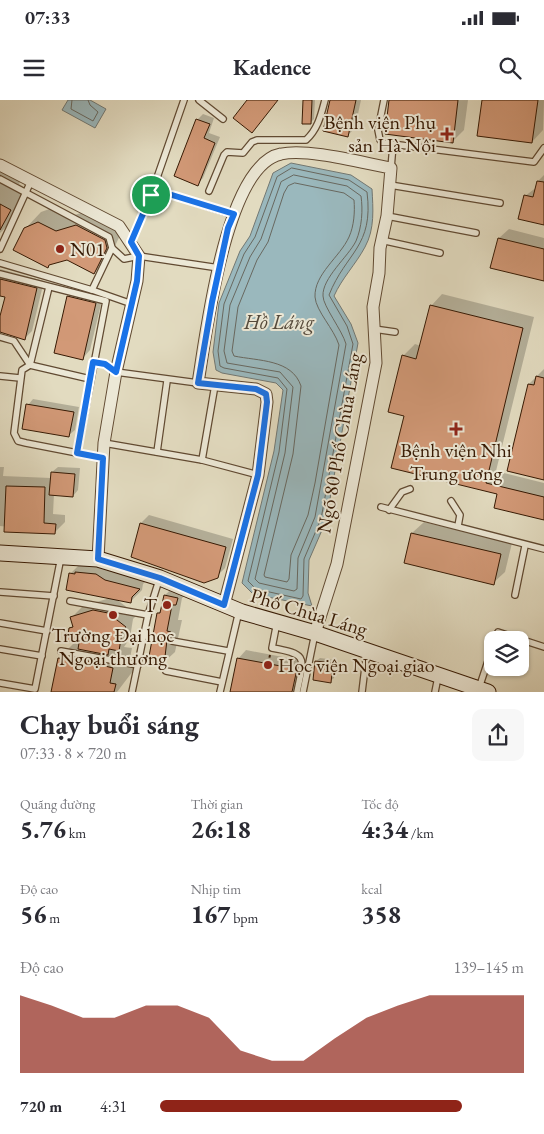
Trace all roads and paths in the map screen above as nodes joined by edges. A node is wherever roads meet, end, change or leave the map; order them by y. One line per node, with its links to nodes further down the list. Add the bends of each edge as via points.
1 (184, 100): 15 (lane)
2 (199, 100): 5 (lane)
3 (325, 100): 13 (lane, via 316,128 306,140 257,140 243,153 227,152)
4 (384, 100): 6 (lane, via 378,135 380,140)
5 (223, 119)
6 (394, 145): 7 (lane, via 534,162); 9 (lane)
7 (544, 148)
8 (0, 165): 11 (street)
9 (391, 168): 12 (street, Ngõ 80 Phố Chùa Láng); 17 (street, via 317,154 280,154 263,164 246,188)
10 (0, 179): 14 (lane)
11 (31, 181): 14 (lane); 21 (street, via 119,226)
12 (390, 185): 16 (lane); 18 (street, Ngõ 80 Phố Chùa Láng)
13 (209, 191)
14 (26, 193): 22 (lane, via 109,237); 23 (lane)
15 (151, 195): 17 (lane, via 172,195); 21 (lane)
16 (500, 204)
17 (234, 214): 27 (street)
18 (387, 216): 19 (lane); 20 (street, Ngõ 80 Phố Chùa Láng)
19 (476, 233)
20 (382, 240): 24 (lane); 32 (street, Ngõ 80 Phố Chùa Láng, via 373,307)
21 (131, 242): 25 (street)
22 (112, 248): 25 (lane, via 124,259); 30 (lane)
23 (0, 249)
24 (440, 253)
25 (139, 256): 27 (lane); 31 (street)
26 (0, 263): 30 (lane)
27 (219, 268): 42 (street)
28 (0, 274): 29 (lane)
29 (49, 286): 35 (lane, via 106,301); 36 (lane)
30 (92, 290): 31 (lane)
31 (132, 304): 37 (street)
32 (374, 329): 33 (lane); 71 (street, Ngõ 80 Phố Chùa Láng, via 376,364 337,564)
33 (395, 332)
34 (0, 337): 36 (lane, via 14,341)
35 (93, 362): 37 (lane, via 105,364); 40 (lane)
36 (30, 366): 39 (lane, via 22,370); 40 (lane)
37 (116, 372): 41 (lane); 44 (street)
38 (0, 376): 39 (lane)
39 (20, 378): 46 (lane, via 14,433 18,441)
40 (90, 379): 46 (lane)
41 (167, 381): 42 (lane); 45 (lane)
42 (198, 383): 43 (street)
43 (215, 384): 48 (lane); 49 (street, via 256,389 266,394)
44 (104, 443): 45 (lane); 47 (street)
45 (157, 452): 48 (lane)
46 (77, 453): 47 (lane)
47 (103, 458): 59 (street)
48 (202, 460): 49 (lane)
49 (258, 475): 65 (street)
50 (410, 489): 53 (lane, via 402,492)
51 (451, 501): 54 (lane, via 460,515)
52 (381, 507): 53 (lane)
53 (389, 510): 54 (lane)
54 (458, 526): 55 (lane)
55 (525, 546): 56 (lane); 62 (lane)
56 (544, 549)
57 (0, 554): 58 (street, Phố Chùa Láng)
58 (62, 555): 59 (street, Phố Chùa Láng); 63 (lane)
59 (98, 559): 60 (street, Phố Chùa Láng)
60 (160, 578): 65 (street, Phố Chùa Láng); 67 (lane)
61 (0, 592): 63 (lane)
62 (515, 595)
63 (54, 596): 70 (lane)
64 (70, 600): 67 (lane)
65 (224, 605): 66 (street, Phố Chùa Láng)
66 (239, 611): 68 (street, Phố Chùa Láng); 78 (lane)
67 (148, 616): 82 (lane)
68 (277, 622): 71 (street, Phố Chùa Láng); 91 (lane, via 272,648 291,651 303,663)
69 (0, 623): 70 (lane)
70 (47, 630): 79 (lane)
71 (315, 633): 77 (street, Phố Chùa Láng); 92 (lane)
72 (172, 641): 78 (lane)
73 (529, 643): 75 (lane)
74 (0, 648): 79 (lane)
75 (544, 648)
76 (61, 651): 82 (lane)
77 (367, 651): 84 (street, Phố Chùa Láng); 93 (lane)
78 (228, 652): 86 (lane)
79 (42, 656): 87 (lane, via 35,689)
80 (270, 656): 81 (path)
81 (268, 664)
82 (138, 665): 89 (lane)
83 (166, 672): 86 (lane)
84 (438, 675): 88 (street, Phố Chùa Láng); 94 (lane)
85 (487, 676): 88 (lane)
86 (222, 682): 90 (lane)
87 (0, 683)
88 (484, 690)
89 (132, 692)
90 (220, 692)
91 (297, 692)
92 (303, 692)
93 (362, 692)
94 (435, 692)

